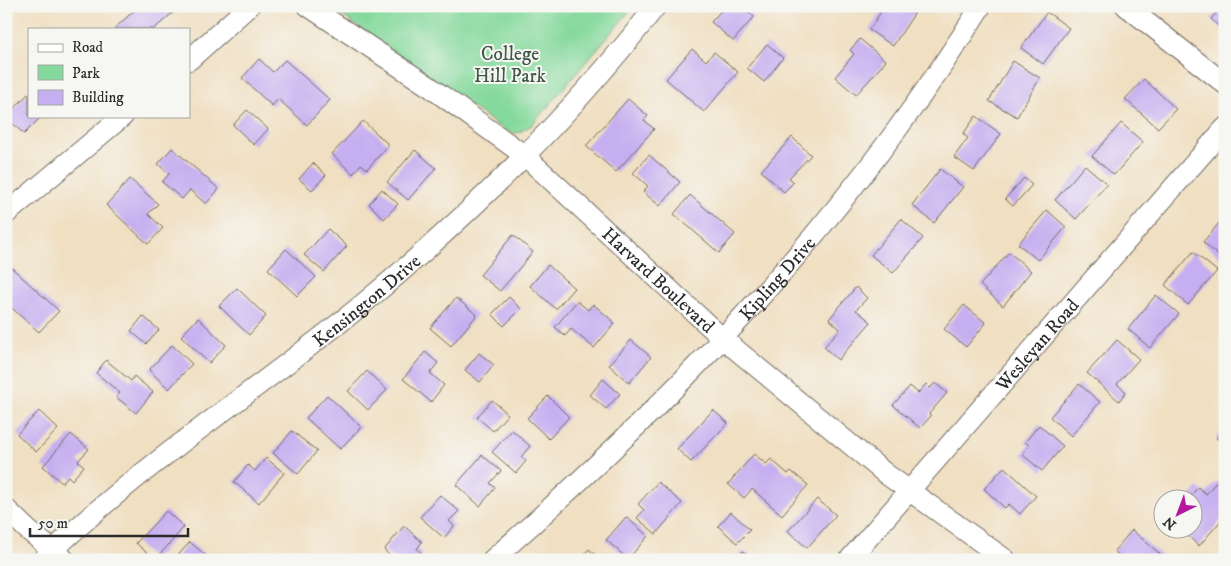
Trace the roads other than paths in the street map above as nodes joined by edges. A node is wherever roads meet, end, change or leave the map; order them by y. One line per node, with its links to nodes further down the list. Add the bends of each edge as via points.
1 (249, 6): 6 (street)
2 (308, 6): 10 (street, Harvard Boulevard, via 430,87)
3 (656, 6): 10 (street, Kensington Drive)
4 (980, 6): 12 (street, Kipling Drive, via 941,69 874,162 798,254)
5 (1126, 6): 7 (street)
6 (190, 59)
7 (1225, 84)
8 (121, 118): 11 (street)
9 (1225, 128): 13 (street, Wesleyan Road)
10 (524, 155): 12 (street, Harvard Boulevard); 15 (street, Kensington Drive, via 488,194 358,307 89,516)
11 (6, 214)
12 (722, 338): 13 (street, Harvard Boulevard); 16 (street, Kipling Drive, via 631,432)
13 (910, 490): 17 (street, Wesleyan Road); 18 (street, Harvard Boulevard)
14 (6, 509): 15 (street)
15 (54, 557)
16 (492, 560)
17 (849, 560)
18 (1006, 560)

